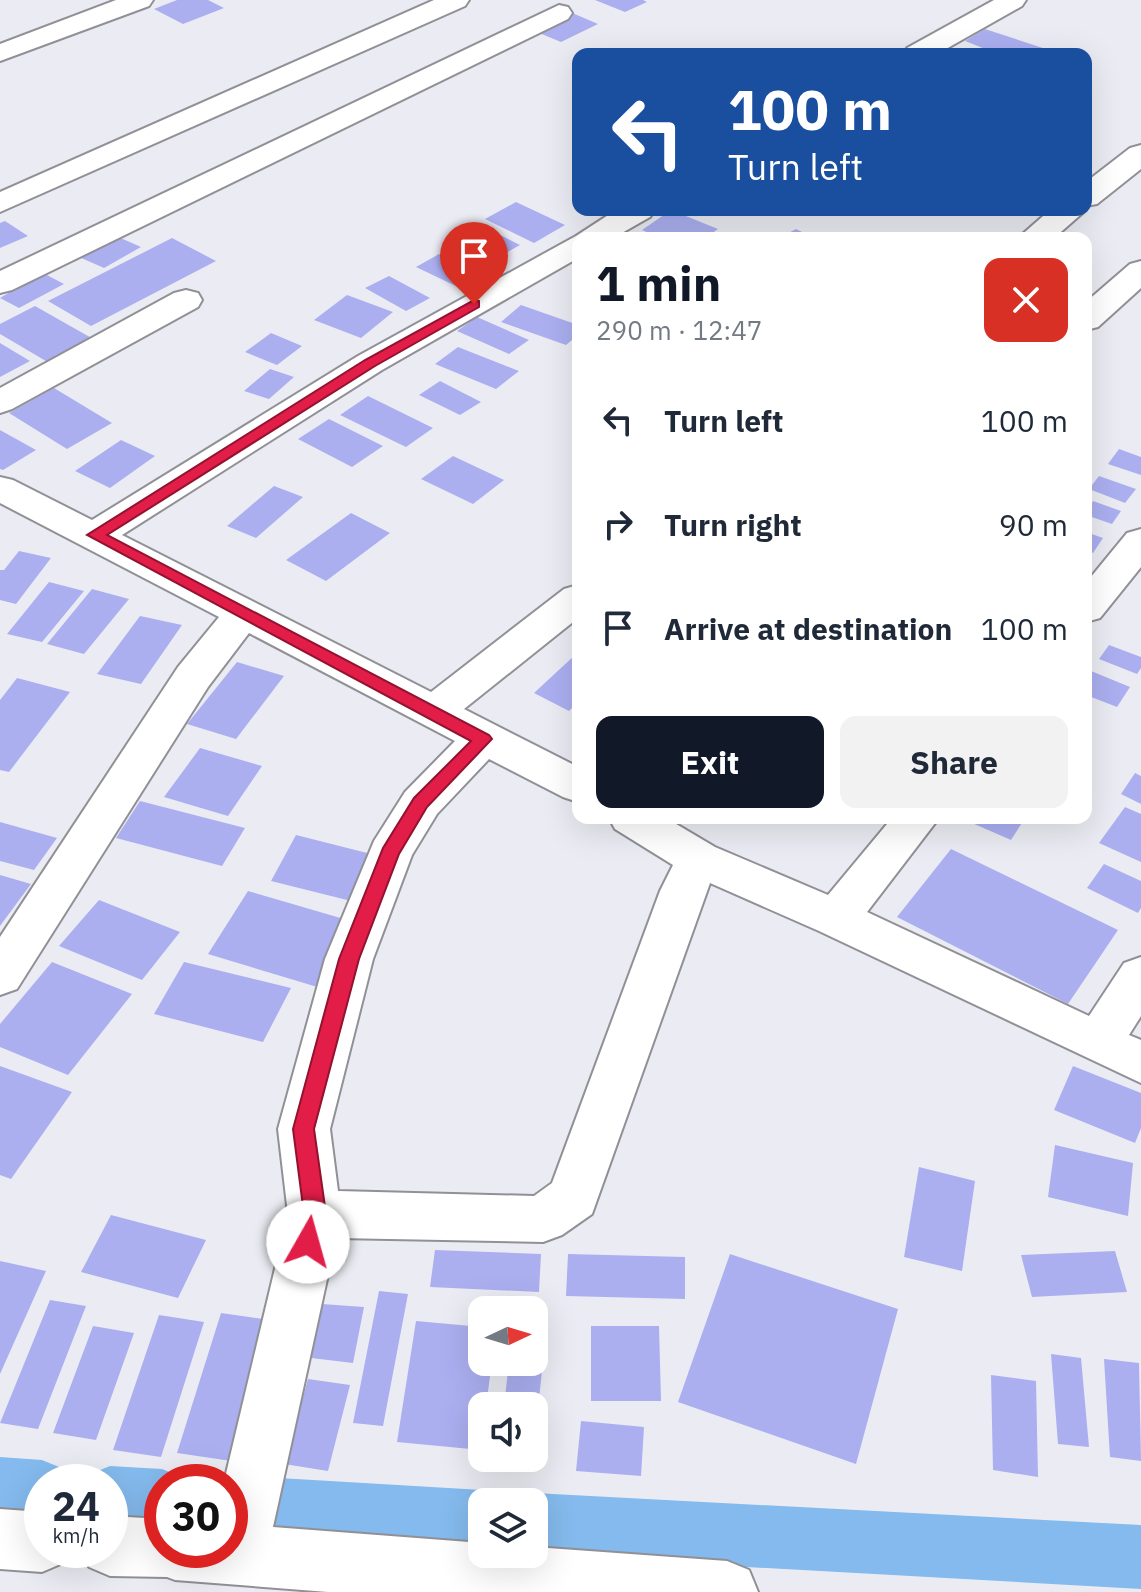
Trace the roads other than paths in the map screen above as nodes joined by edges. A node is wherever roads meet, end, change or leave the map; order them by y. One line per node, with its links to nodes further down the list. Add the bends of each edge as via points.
1 (140, 0): 6 (street)
2 (456, 0): 9 (street)
3 (1013, 0): 5 (street)
4 (559, 13): 16 (street)
5 (928, 48)
6 (0, 53)
7 (1141, 154): 8 (street)
8 (1092, 192)
9 (0, 203)
10 (628, 216): 12 (street)
11 (1062, 216): 13 (street)
12 (600, 232)
13 (1042, 232)
14 (572, 248): 22 (street, via 370,363)
15 (1141, 271): 18 (street)
16 (0, 283)
17 (186, 300): 20 (street)
18 (1128, 301): 19 (street)
19 (1092, 317)
20 (0, 402)
21 (0, 488): 22 (street)
22 (95, 535): 26 (street)
23 (1141, 541): 24 (street)
24 (1092, 602)
25 (572, 603): 27 (street)
26 (242, 615): 27 (street); 34 (street, via 193,677)
27 (432, 713): 28 (street)
28 (483, 739): 29 (street); 38 (street, via 421,803 390,853 349,959 304,1129)
29 (572, 774)
30 (641, 824): 32 (street)
31 (912, 824): 33 (street)
32 (699, 859): 33 (street); 38 (street, via 573,1198 543,1219)
33 (836, 918): 36 (street)
34 (0, 976)
35 (1141, 976): 36 (street)
36 (1098, 1043): 37 (street)
37 (1141, 1063)
38 (315, 1214): 41 (street, via 258,1466)
39 (0, 1539): 40 (street)
40 (24, 1541)
41 (263, 1558): 42 (street)
42 (727, 1592)

